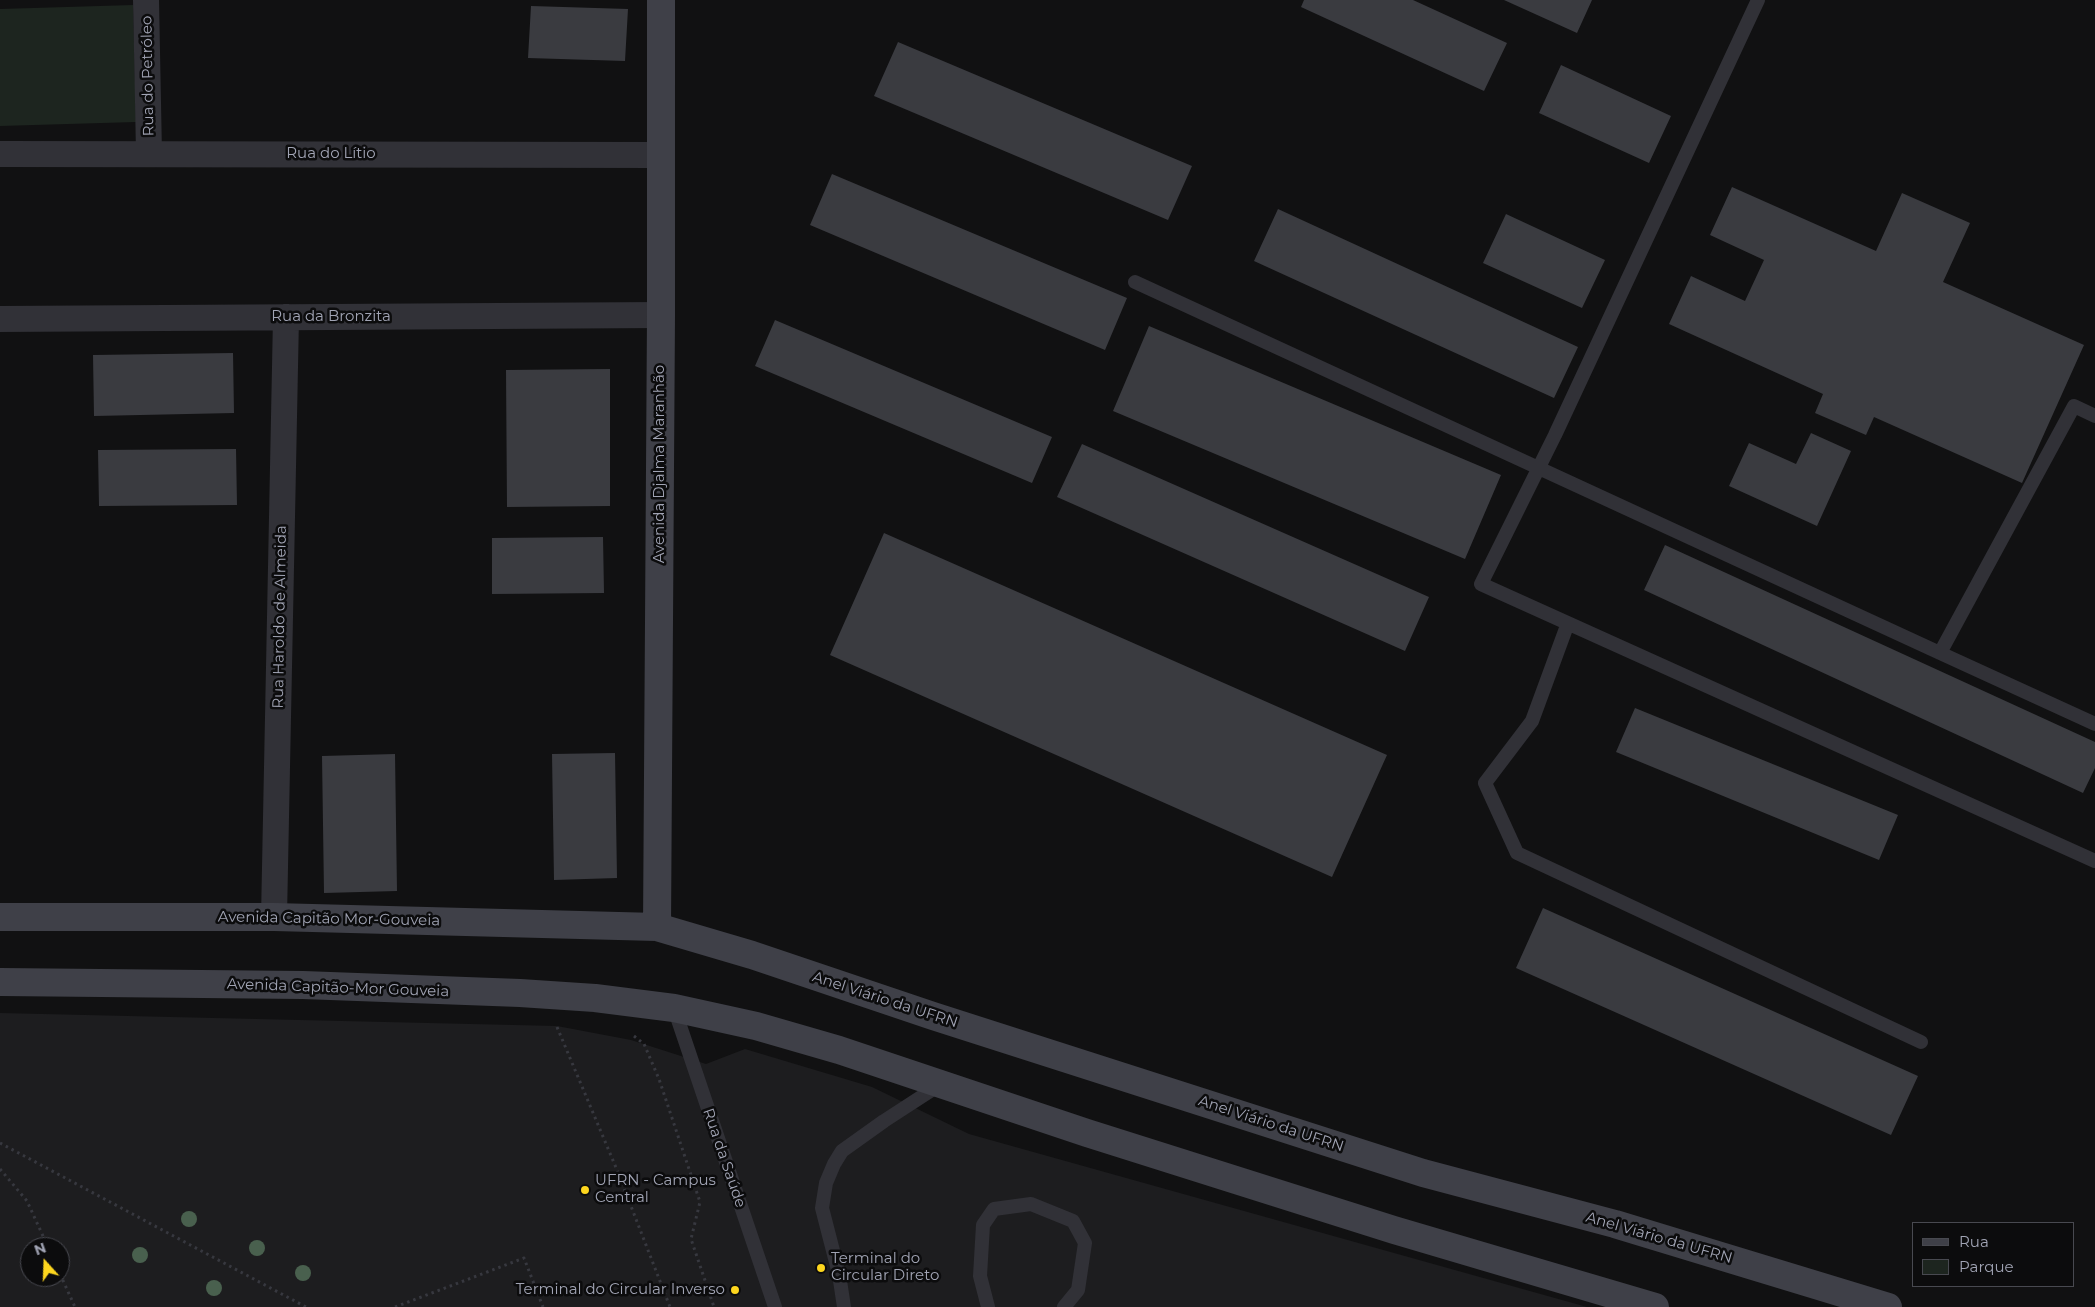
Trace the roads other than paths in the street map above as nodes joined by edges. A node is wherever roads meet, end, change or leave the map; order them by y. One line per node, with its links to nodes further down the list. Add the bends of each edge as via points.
1 (146, 0): 4 (street, Rua do Petróleo)
2 (661, 0): 6 (main road, Avenida Djalma Maranhão)
3 (1758, 0): 12 (lane)
4 (149, 153): 5 (street, Rua do Lítio); 6 (street, Rua do Lítio)
5 (0, 154)
6 (661, 155): 8 (main road, Avenida Djalma Maranhão)
7 (1134, 282): 12 (lane)
8 (662, 315): 9 (street, Rua da Bronzita); 19 (main road, Avenida Djalma Maranhão)
9 (286, 317): 10 (street, Rua da Bronzita); 18 (street, Rua Haroldo de Almeida)
10 (0, 319)
11 (2095, 416): 14 (lane, via 2074,406)
12 (1538, 468): 13 (lane, via 1481,584); 14 (lane)
13 (1568, 623): 16 (lane); 22 (lane, via 1532,721 1485,783 1517,853)
14 (1940, 653): 15 (lane)
15 (2095, 724)
16 (2095, 861)
17 (0, 917): 18 (main road, Avenida Capitão Mor-Gouveia)
18 (274, 917): 19 (main road, Avenida Capitão Mor-Gouveia)
19 (657, 927): 29 (main road, Anel Viário da UFRN, via 1423,1173 1615,1224)
20 (0, 982): 21 (main road, Avenida Capitão-Mor Gouveia, via 303,985 520,993)
21 (674, 1008): 23 (main road, via 756,1026); 24 (lane, Rua da Saúde)
22 (1921, 1042)
23 (941, 1084): 25 (lane, via 842,1152 834,1164 826,1183 822,1208); 28 (main road, via 1403,1233)
24 (775, 1307)
25 (844, 1307)
26 (988, 1307): 27 (lane, via 980,1276 983,1225 994,1209 1031,1204 1072,1221 1085,1243 1078,1290)
27 (1064, 1307)
28 (1655, 1307)
29 (1888, 1307)

